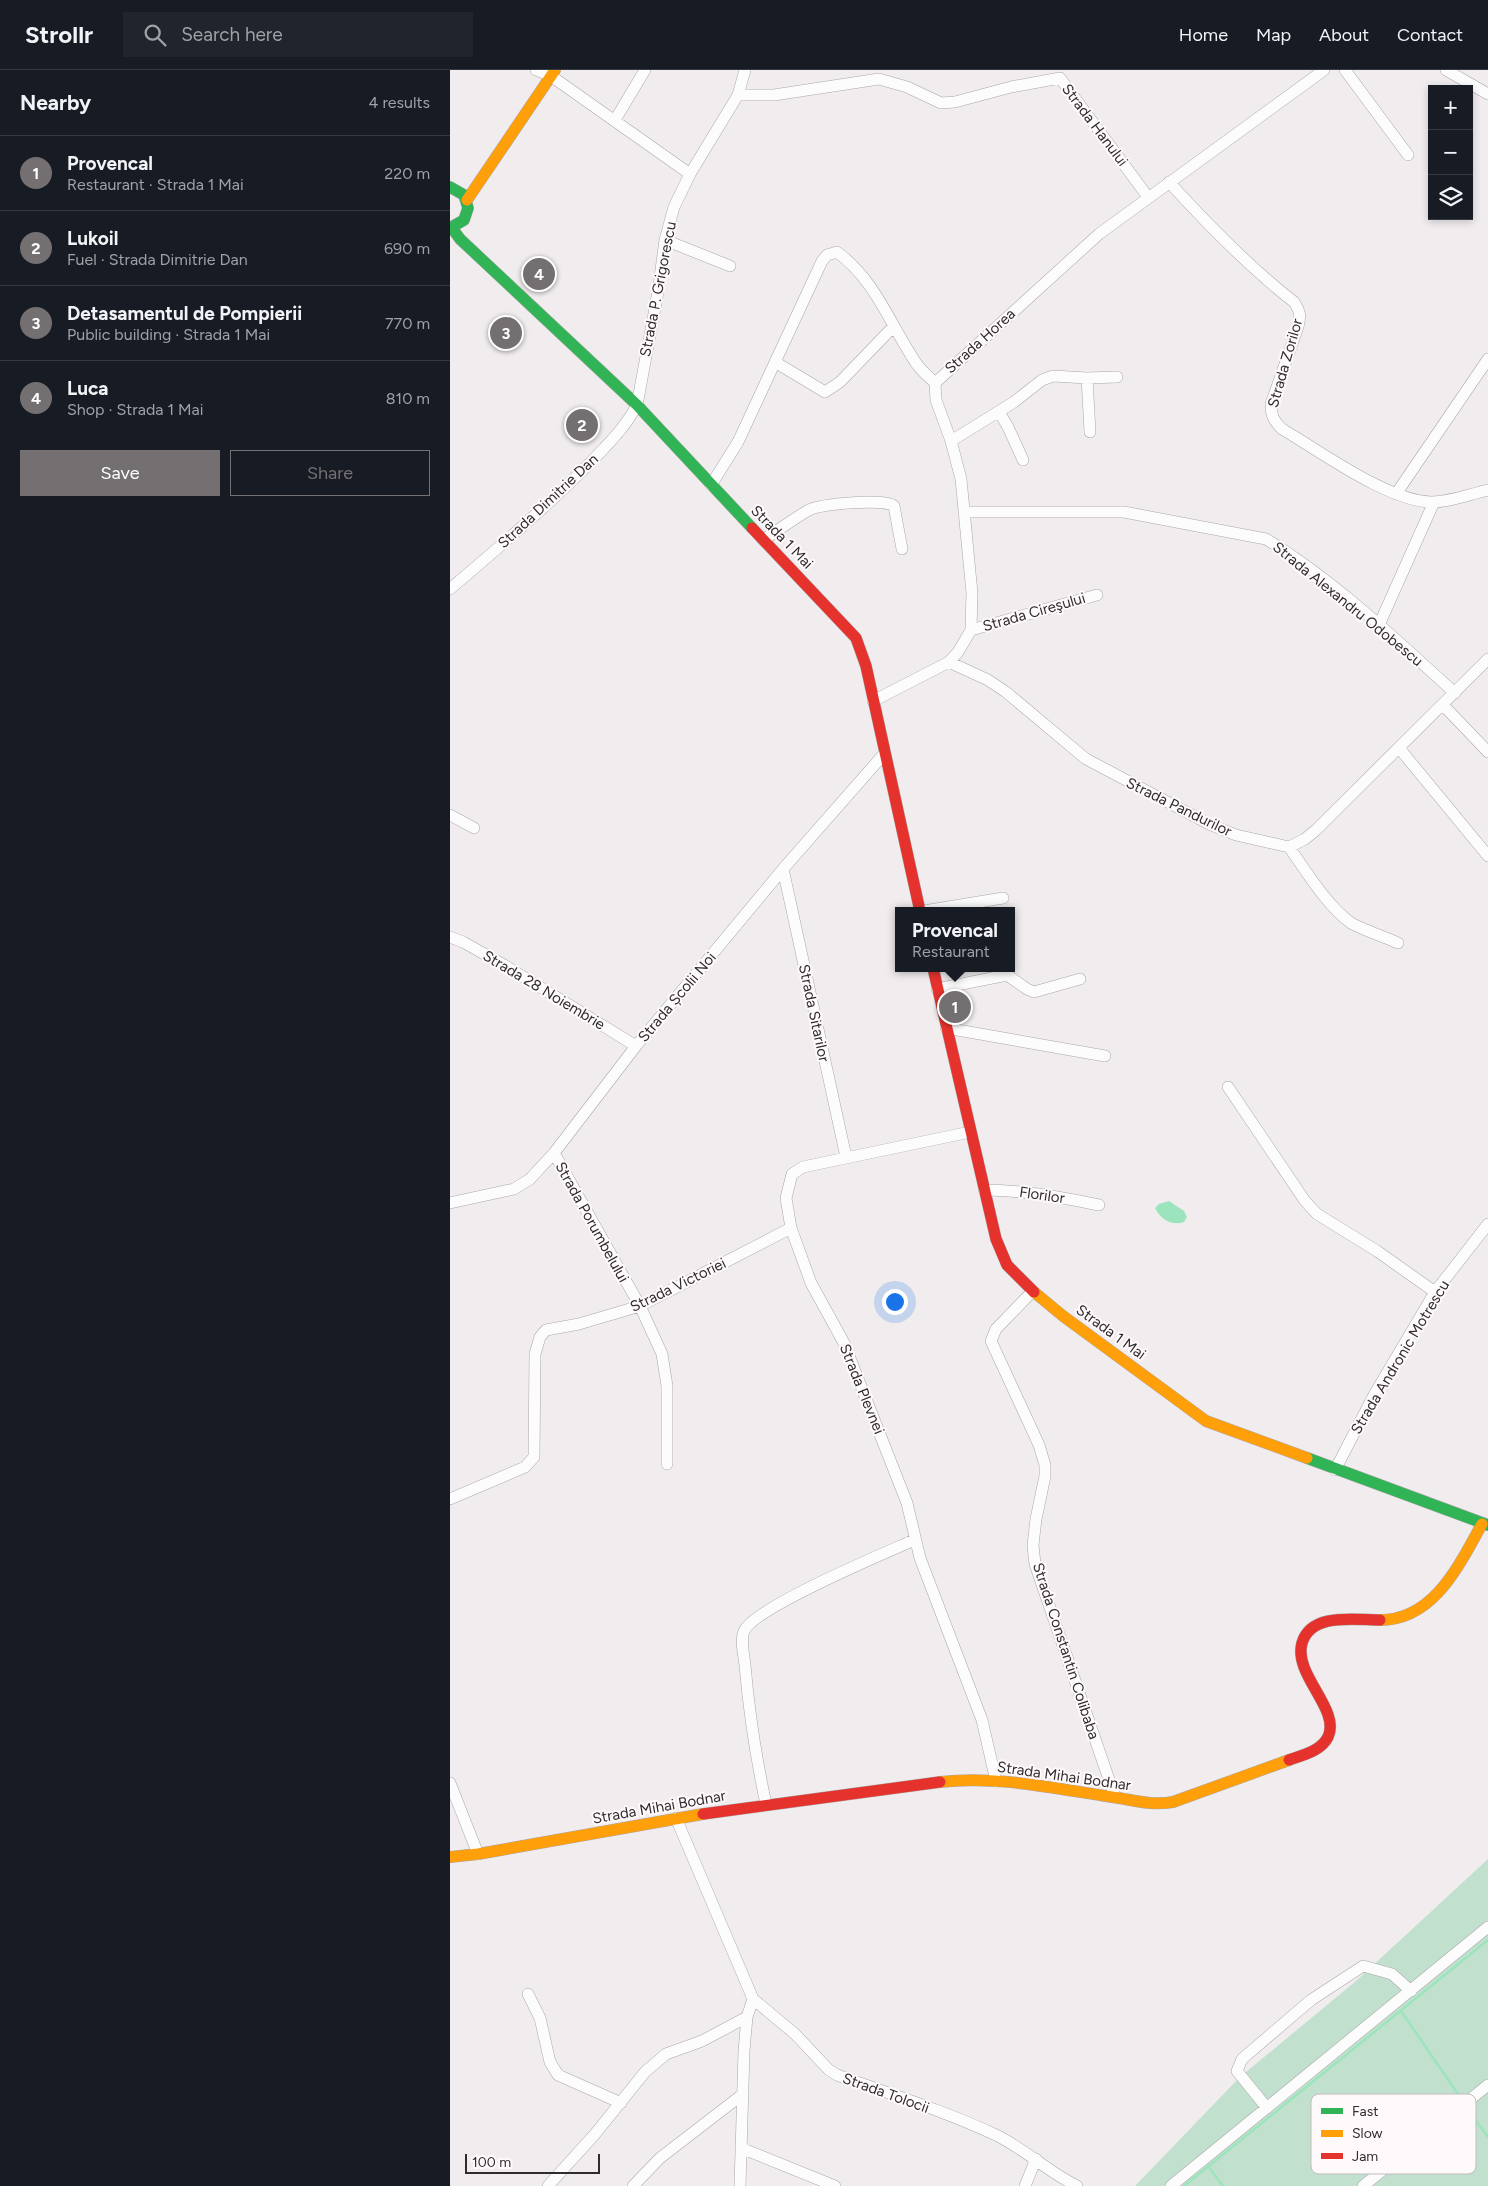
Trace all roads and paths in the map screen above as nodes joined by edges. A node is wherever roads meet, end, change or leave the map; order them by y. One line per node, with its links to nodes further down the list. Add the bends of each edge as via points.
1 (536, 70): 7 (street)
2 (645, 70): 12 (street)
3 (745, 70): 11 (street, Strada P. Grigorescu)
4 (1324, 70): 16 (street, Strada Horea)
5 (1345, 70): 13 (street)
6 (1446, 70): 10 (street)
7 (553, 73): 12 (street); 14 (main road)
8 (1062, 74): 9 (street, Strada Hanului, via 941,103); 18 (street, Strada Hanului)
9 (881, 75): 11 (street, Strada Hanului, via 774,95)
10 (1488, 94)
11 (738, 95): 15 (street, Strada P. Grigorescu)
12 (615, 120): 15 (street)
13 (1408, 155)
14 (488, 167): 17 (main road); 19 (main road)
15 (690, 174): 22 (street, Strada P. Grigorescu, via 674,207)
16 (1169, 182): 18 (street, Strada Horea); 38 (street, Strada Zorilor, via 1206,222 1300,311 1298,327 1271,404 1275,422 1359,475)
17 (452, 188): 19 (main road, via 460,191)
18 (1148, 197): 30 (street, Strada Horea, via 1099,234)
19 (467, 200): 20 (main road)
20 (465, 219): 21 (main road); 23 (main road, Strada 1 Mai, via 469,234)
21 (451, 228): 23 (main road, Strada 1 Mai)
22 (666, 240): 24 (street); 31 (street, Strada P. Grigorescu)
23 (485, 261): 31 (main road, Strada 1 Mai)
24 (730, 266)
25 (894, 326): 27 (street, via 840,382 825,392); 27 (street, via 877,294 848,260 836,252 831,253 822,261); 30 (street, via 915,362)
26 (1488, 359): 38 (street)
27 (775, 362): 36 (street, via 738,442)
28 (1117, 377): 29 (street)
29 (1087, 378): 32 (street, via 1053,376 1042,380); 33 (street)
30 (934, 383): 34 (street, Strada Horea, via 936,400)
31 (637, 405): 36 (main road, Strada 1 Mai); 43 (street, Strada Dimitrie Dan, via 629,421 577,476)
32 (999, 412): 34 (street); 35 (street)
33 (1090, 432)
34 (951, 441): 40 (street, Strada Horea)
35 (1023, 460)
36 (711, 485): 41 (main road, Strada 1 Mai)
37 (1488, 490): 39 (street, Strada Zorilor)
38 (1396, 494): 39 (street, Strada Zorilor, via 1415,501)
39 (1434, 502): 45 (street)
40 (965, 512): 45 (street, Strada Alexandru Odobescu, via 1124,512 1266,539); 46 (street, Strada Horea)
41 (764, 540): 42 (street, via 811,509 877,501 894,506); 50 (main road, Strada 1 Mai, via 856,638)
42 (902, 549)
43 (450, 589)
44 (1097, 595): 46 (street, Strada Cireşului)
45 (1379, 625): 49 (street, Strada Alexandru Odobescu)
46 (972, 630): 48 (street)
47 (1488, 659): 49 (street)
48 (949, 662): 50 (street); 57 (street, Strada Pandurilor, via 1006,692 1086,759 1117,777 1211,825 1236,835)
49 (1455, 693): 51 (street)
50 (873, 701): 54 (main road, Strada 1 Mai)
51 (1443, 705): 52 (street); 53 (street)
52 (1399, 748): 57 (street, via 1305,840); 58 (street)
53 (1488, 752)
54 (884, 754): 59 (street, Strada Școlii Noi); 61 (main road, Strada 1 Mai)
55 (450, 815): 56 (street)
56 (474, 828)
57 (1289, 847): 64 (street, via 1347,920)
58 (1488, 856)
59 (783, 869): 69 (street, Strada Școlii Noi); 74 (street, Strada Sitarilor)
60 (1003, 898): 62 (street)
61 (919, 907)
62 (948, 907)
63 (450, 937): 69 (street, Strada 28 Noiembrie, via 504,965)
64 (1398, 943)
65 (934, 972): 67 (main road, Strada 1 Mai)
66 (1080, 979): 67 (street, via 1034,992 1007,975)
67 (938, 989): 68 (main road, Strada 1 Mai)
68 (946, 1028): 70 (street); 72 (main road, Strada 1 Mai)
69 (636, 1046): 73 (street, Strada Școlii Noi)
70 (1104, 1056)
71 (1228, 1087): 81 (street, via 1317,1214)
72 (970, 1132): 74 (street, Strada Plevnei); 75 (main road, Strada 1 Mai)
73 (554, 1152): 76 (street, Strada Școlii Noi, via 530,1179 514,1189); 82 (street, Strada Porumbelului)
74 (846, 1157): 79 (street, Strada Plevnei, via 803,1167 792,1174 786,1198)
75 (984, 1190): 77 (street, Florilor, via 1058,1196); 80 (main road, Strada 1 Mai, via 996,1239 1008,1265)
76 (450, 1203)
77 (1099, 1205)
78 (1488, 1224): 81 (street, Strada Andronic Motrescu)
79 (791, 1228): 82 (street, Strada Victoriei); 87 (street, Strada Plevnei, via 811,1283 844,1343 873,1414 907,1503)
80 (1033, 1291): 84 (main road, Strada 1 Mai, via 1206,1421); 90 (street, Strada Constantin Colibaba, via 996,1329 991,1341 1045,1465 1033,1545 1035,1564)
81 (1435, 1292): 84 (street, Strada Andronic Motrescu, via 1374,1395)
82 (640, 1306): 83 (street, Strada Porumbelului, via 662,1354 667,1386); 85 (street, Strada Victoriei, via 543,1333 535,1354 534,1457 525,1467)
83 (667, 1464)
84 (1335, 1470): 86 (main road, Strada 1 Mai)
85 (450, 1499)
86 (1485, 1524): 90 (main road, Strada Mihai Bodnar, via 1434,1598 1412,1614 1392,1620 1321,1622 1304,1637 1300,1650 1302,1662 1329,1727 1324,1742 1311,1752 1173,1802 1148,1804)
87 (914, 1540): 88 (street, Strada Plevnei, via 982,1720); 91 (street, via 810,1587 746,1628 743,1642 749,1706)
88 (996, 1781): 90 (main road, Strada Mihai Bodnar); 91 (main road, Strada Mihai Bodnar, via 948,1781)
89 (450, 1783): 93 (street)
90 (1115, 1797)
91 (766, 1804): 92 (main road, Strada Mihai Bodnar)
92 (676, 1818): 93 (main road, Strada Mihai Bodnar); 98 (street, Strada Tolocii)
93 (478, 1854): 94 (main road, Strada Mihai Bodnar)
94 (450, 1857)
95 (1488, 1927): 96 (street)
96 (1411, 1991): 104 (street); 104 (street, via 1392,1974 1363,1966 1311,2000 1242,2059 1237,2071)
97 (528, 1994): 103 (street, via 540,2018 550,2062 558,2075)
98 (753, 1999): 99 (street); 106 (street, Strada Tolocii, via 837,2075 996,2135)
99 (747, 2018): 101 (street); 103 (street, via 702,2041 666,2054 645,2072)
100 (1488, 2085): 102 (street)
101 (743, 2094): 105 (street); 109 (street, via 660,2158)
102 (1476, 2095)
103 (621, 2103): 108 (street)
104 (1267, 2108): 114 (street)
105 (741, 2148): 110 (street); 111 (street)
106 (1036, 2159): 112 (street); 113 (street, Strada Tolocii)
107 (1378, 2174): 115 (street)
108 (548, 2186)
109 (633, 2186)
110 (740, 2186)
111 (835, 2186)
112 (1025, 2186)
113 (1077, 2186)
114 (1171, 2186)
115 (1363, 2186)

